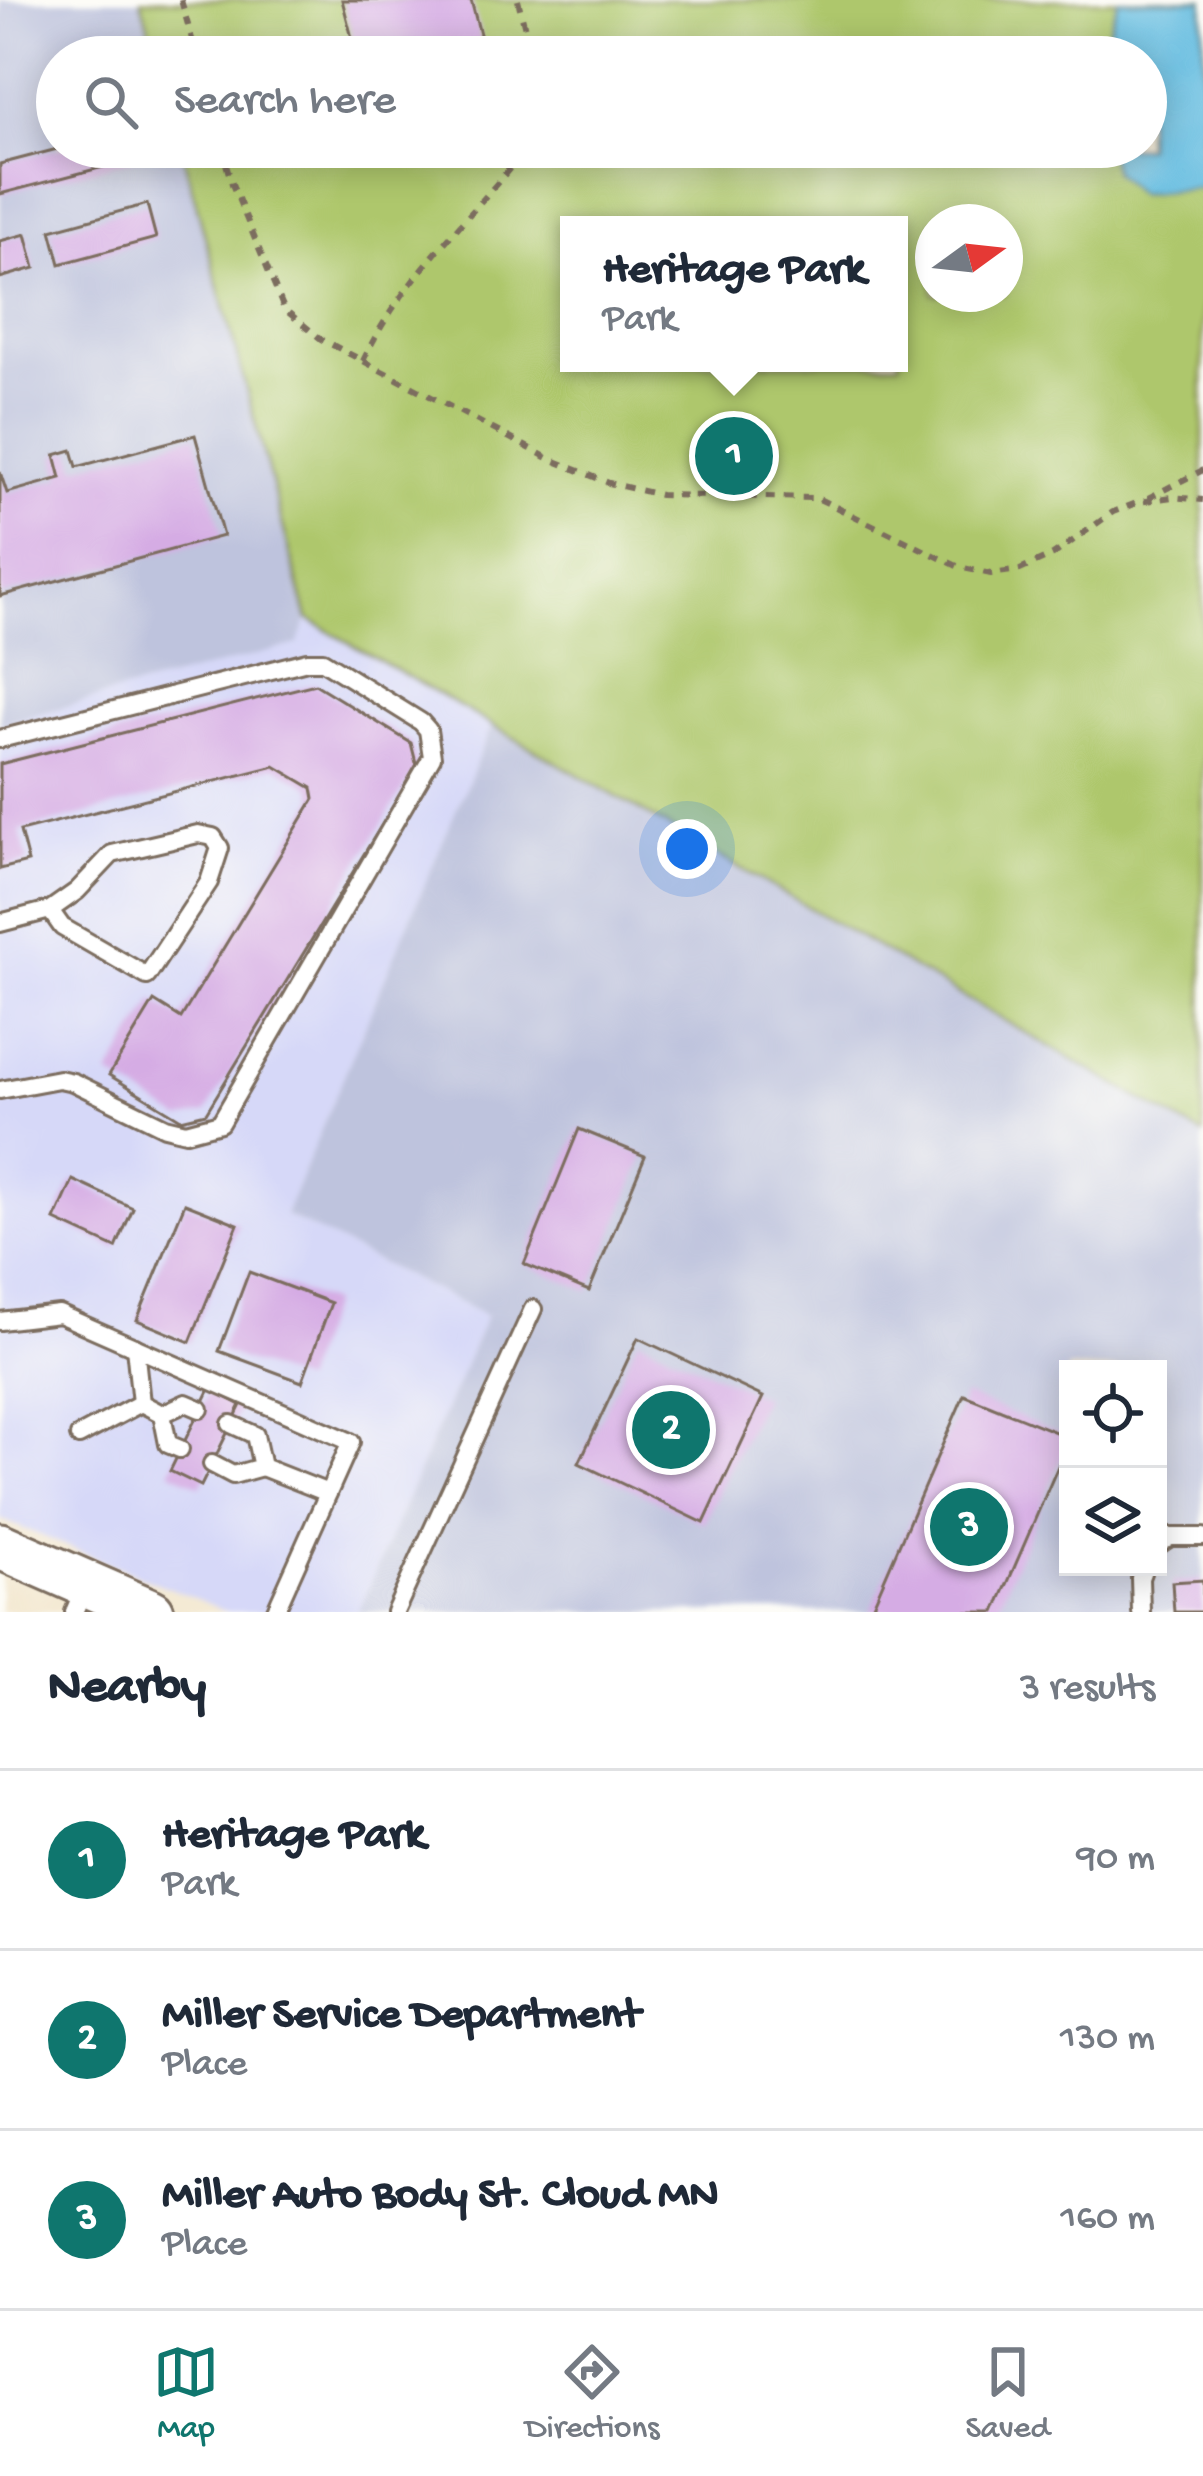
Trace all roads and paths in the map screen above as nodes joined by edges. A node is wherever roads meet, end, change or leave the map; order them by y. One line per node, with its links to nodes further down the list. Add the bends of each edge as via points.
1 (181, 0): 3 (path)
2 (518, 0): 4 (path)
3 (191, 36)
4 (527, 36)
5 (227, 168): 7 (path, via 284,309)
6 (509, 168): 7 (path, via 383,318)
7 (363, 361): 10 (path, via 609,482 660,495 817,498 958,567 991,574 1053,555)
8 (1203, 470): 10 (path)
9 (1203, 500): 10 (path)
10 (1139, 502)
11 (0, 739): 14 (lane, via 323,661 421,722 431,741 431,757 220,1124 186,1132 165,1127 58,1079)
12 (50, 910): 12 (lane, via 112,854 198,834 220,848 209,882 148,976 62,927); 13 (lane)
13 (0, 923)
14 (0, 1090)
15 (533, 1309): 34 (lane)
16 (0, 1321): 17 (lane, via 59,1314)
17 (135, 1347): 18 (lane); 26 (lane, via 351,1442)
18 (141, 1403): 20 (lane); 22 (lane)
19 (200, 1409): 20 (lane, via 187,1403)
20 (162, 1414): 23 (lane, via 168,1444)
21 (231, 1424): 25 (lane, via 255,1435)
22 (79, 1436)
23 (180, 1449)
24 (212, 1464): 25 (lane, via 233,1475)
25 (262, 1467): 26 (lane)
26 (328, 1493): 33 (lane)
27 (1203, 1537): 28 (lane)
28 (1167, 1539)
29 (0, 1546): 31 (main road)
30 (1141, 1576): 35 (lane)
31 (80, 1598): 32 (main road)
32 (151, 1612)
33 (274, 1612)
34 (395, 1612)
35 (1141, 1612)

